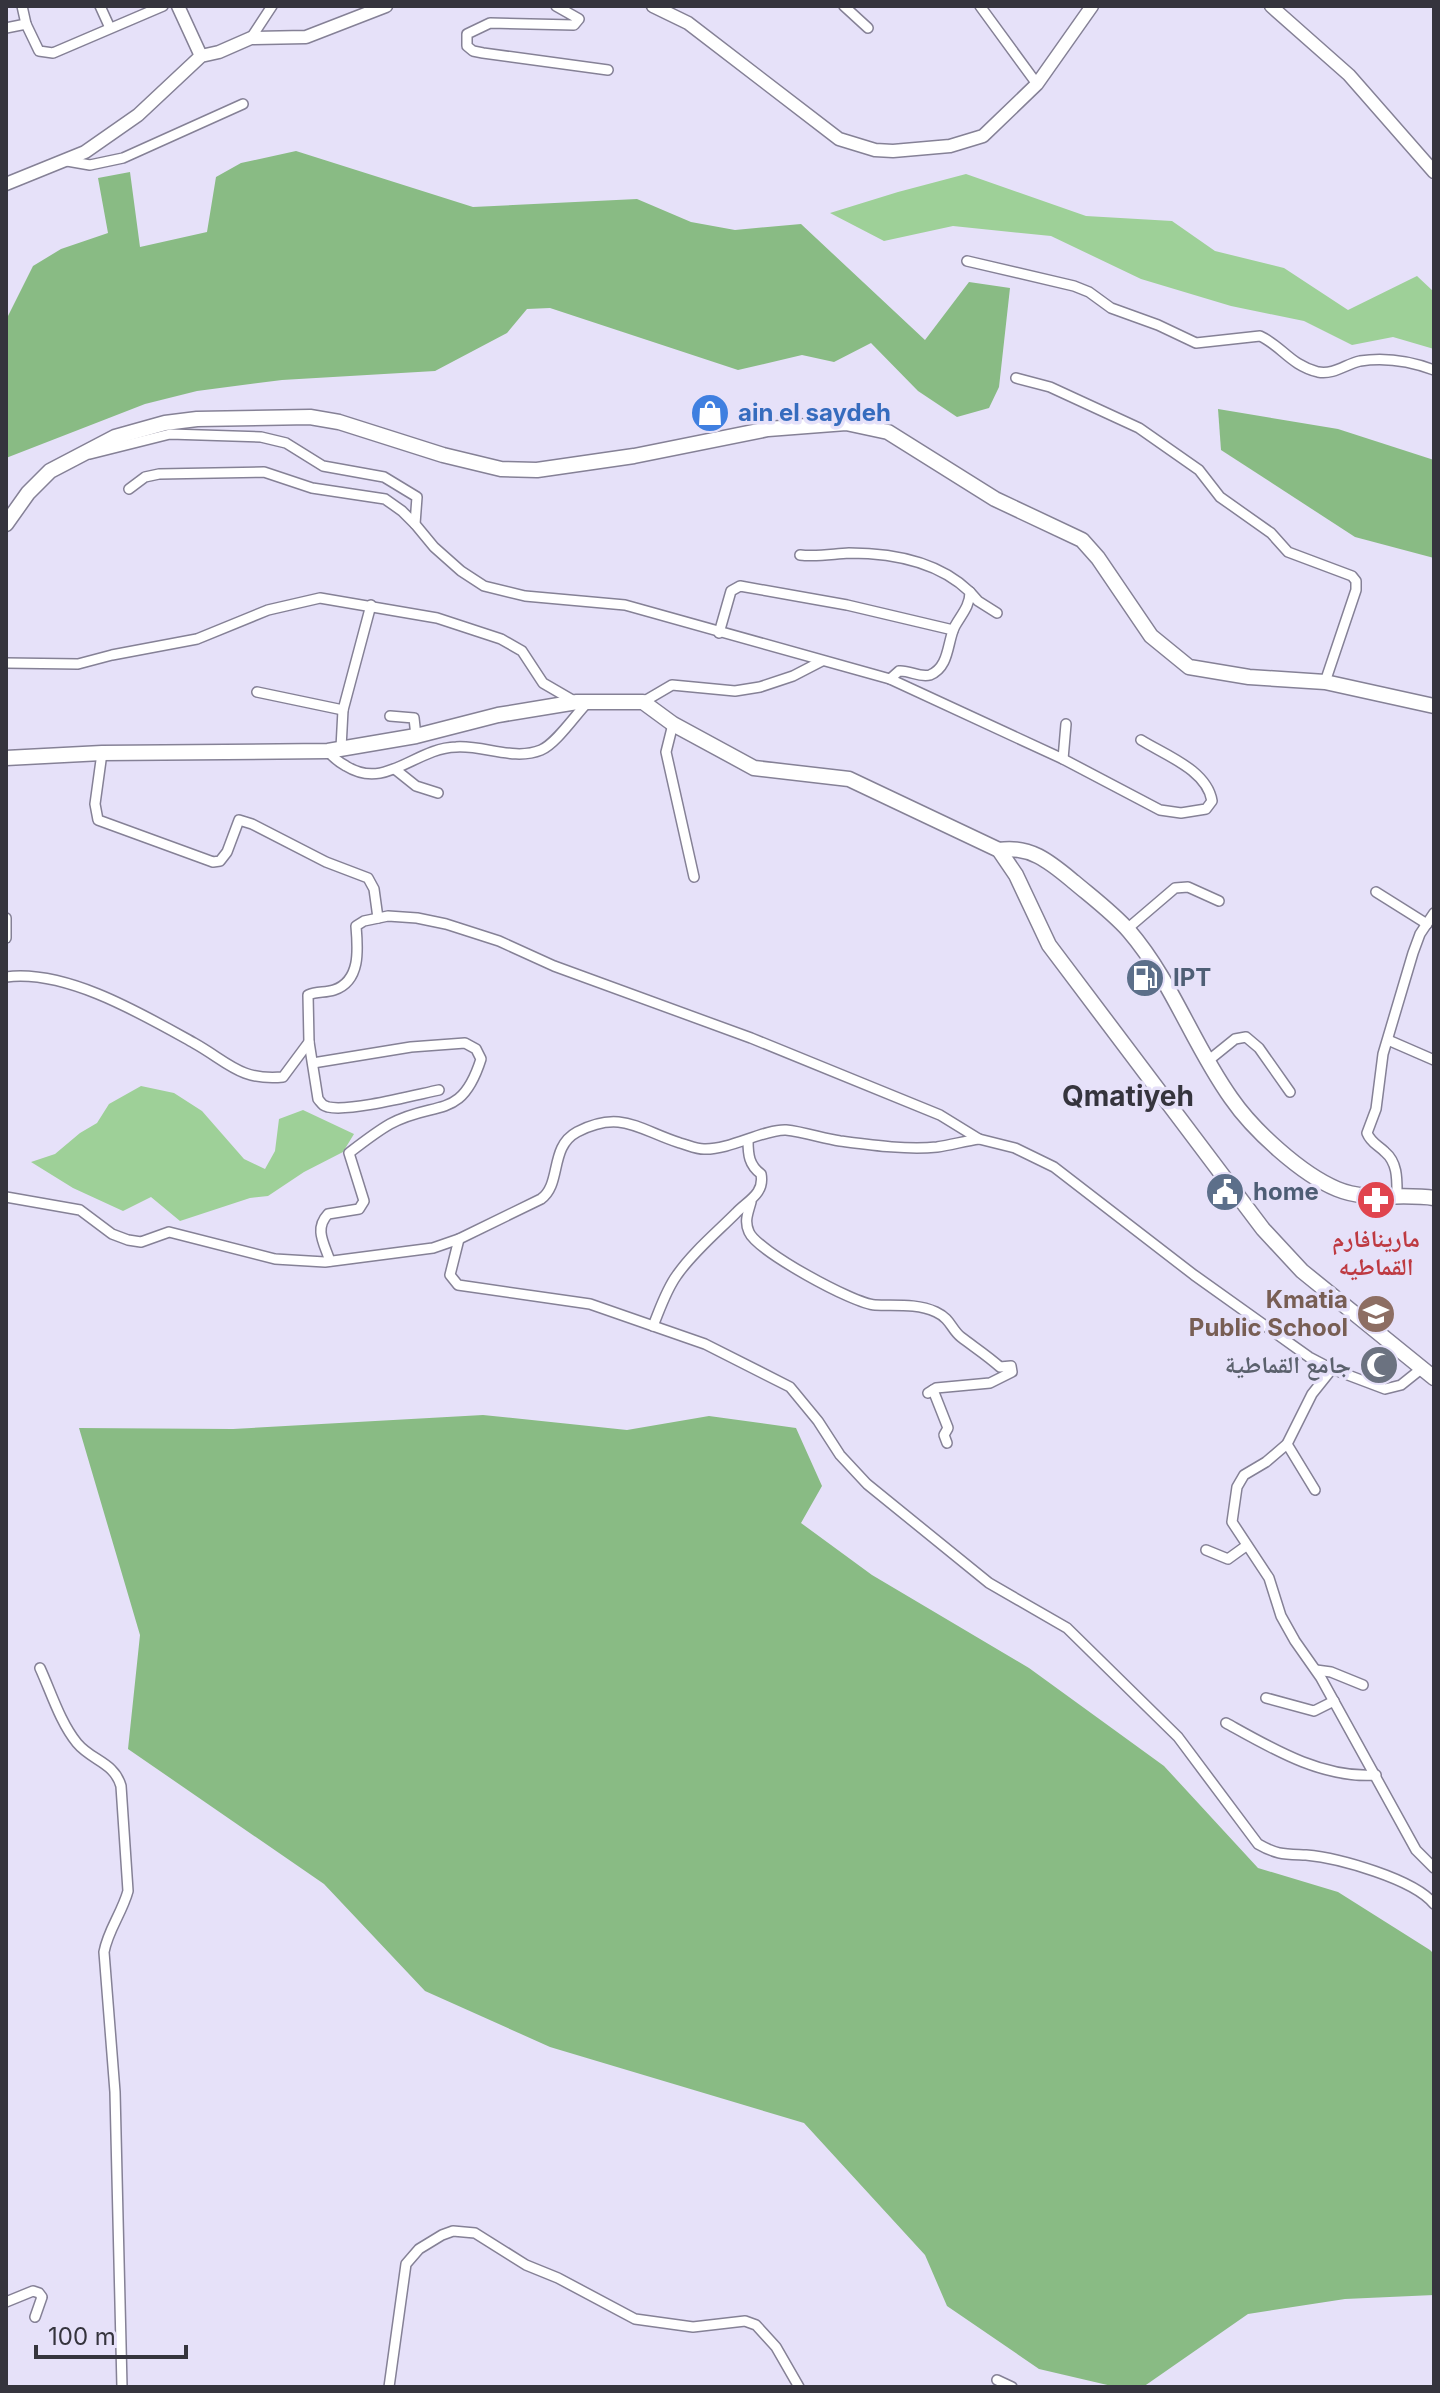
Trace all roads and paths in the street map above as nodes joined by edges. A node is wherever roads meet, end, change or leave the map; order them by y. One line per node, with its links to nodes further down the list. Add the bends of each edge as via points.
1 (22, 6): 13 (street)
2 (100, 6): 15 (street)
3 (163, 6): 15 (street)
4 (178, 6): 18 (street)
5 (272, 6): 17 (street)
6 (386, 6): 17 (street, via 306,37)
7 (556, 6): 19 (street, via 579,19 574,25 490,23 467,34 467,46 483,53)
8 (653, 6): 20 (street, via 688,23 839,139 875,150 921,150 983,136)
9 (844, 6): 16 (street)
10 (980, 6): 20 (street)
11 (1092, 6): 20 (street)
12 (1271, 6): 23 (street, via 1349,75)
13 (26, 24): 14 (street); 15 (street, via 44,54)
14 (6, 28)
15 (110, 28)
16 (868, 28)
17 (251, 38): 18 (street)
18 (201, 56): 22 (street, via 138,115)
19 (608, 70)
20 (1037, 84)
21 (243, 104): 22 (street, via 123,158 90,165)
22 (67, 161): 24 (street)
23 (1434, 172)
24 (6, 184)
25 (967, 261): 26 (street, via 1074,286 1111,308 1196,343 1260,336 1288,358 1321,373 1388,358)
26 (1434, 370)
27 (1016, 378): 41 (street, via 1050,387 1139,428 1199,470 1220,497 1271,533 1288,552 1352,576 1356,590)
28 (76, 457): 30 (main road, via 50,471); 31 (street, via 170,434 261,437 286,443 323,466 400,484 417,497); 41 (main road, via 115,437 165,423 310,417 443,455 537,470 768,429 846,423 888,432 995,499 1082,540 1151,636 1189,667)
29 (129, 489): 31 (street, via 159,474 264,472 312,488 385,499)
30 (6, 524)
31 (415, 524): 37 (street, via 434,547 484,586 525,596 625,605)
32 (800, 555): 33 (street, via 912,559)
33 (970, 592): 35 (street); 36 (street)
34 (371, 605): 39 (street, via 320,598 268,610 197,639 78,664); 43 (street, via 437,618 501,639 522,651 543,683); 46 (street)
35 (997, 613)
36 (953, 630): 37 (street, via 740,586 731,591); 40 (street, via 945,660 935,671 899,671)
37 (719, 633): 38 (street)
38 (822, 661): 40 (street); 44 (street, via 760,687 735,691 672,685)
39 (6, 663)
40 (890, 679): 55 (street)
41 (1325, 682): 45 (main road)
42 (257, 692): 46 (street)
43 (583, 702): 44 (main road); 50 (main road, via 498,715); 56 (street, via 546,748 530,754 456,746 419,756)
44 (643, 702): 48 (main road)
45 (1434, 706)
46 (343, 710): 52 (street)
47 (390, 716): 50 (street, via 414,718)
48 (673, 724): 58 (main road, via 754,768 849,779); 59 (street, via 666,752)
49 (1066, 724): 55 (street)
50 (416, 736): 52 (main road)
51 (1141, 740): 55 (street, via 1205,783 1212,801 1206,809 1160,810)
52 (335, 749): 53 (main road); 56 (street, via 333,758 356,772 373,776)
53 (102, 753): 54 (main road); 64 (street, via 98,820 213,862 227,852 239,820 252,824 368,878)
54 (6, 758)
55 (1063, 759)
56 (396, 770): 57 (street, via 416,786)
57 (438, 793)
58 (999, 850): 66 (main road, via 1030,850); 86 (main road, via 1049,945 1263,1229 1302,1271)
59 (694, 877)
60 (1376, 892): 65 (street)
61 (1219, 901): 66 (street, via 1188,887 1175,888)
62 (1434, 913): 65 (street)
63 (6, 918): 67 (street)
64 (378, 918): 70 (street, via 356,926 357,960 348,982 308,995); 76 (street, via 417,918 499,941 940,1115)
65 (1427, 924): 69 (street, via 1413,953)
66 (1127, 929): 71 (main road)
67 (6, 938)
68 (6, 977): 70 (street, via 27,974 66,981 251,1075 283,1077)
69 (1388, 1040): 72 (street); 78 (street, via 1367,1133 1394,1163)
70 (309, 1042): 73 (street)
71 (1209, 1060): 75 (street, via 1235,1039 1246,1037); 78 (main road, via 1243,1113 1312,1173 1351,1194)
72 (1434, 1060)
73 (313, 1063): 74 (street, via 318,1099 332,1108); 83 (street, via 465,1043 481,1059 459,1101 392,1123 349,1153 364,1201 359,1209 328,1214 320,1223)
74 (439, 1090)
75 (1290, 1092)
76 (979, 1139): 77 (street, via 906,1147 786,1130); 85 (street, via 1015,1148 1054,1167 1267,1329)
77 (748, 1140): 81 (street, via 752,1167 762,1180); 82 (street, via 704,1149 608,1120 566,1140 546,1195)
78 (1397, 1196): 80 (main road)
79 (6, 1197): 83 (street, via 80,1210 128,1240 141,1242 169,1232 275,1259)
80 (1434, 1198)
81 (751, 1202): 84 (street, via 699,1248 676,1277); 88 (street, via 746,1220 755,1242 792,1267 861,1301 938,1313 1000,1367 1011,1366 1012,1372 990,1383 930,1391 948,1428)
82 (459, 1239): 83 (street, via 424,1251); 84 (street, via 450,1275 458,1285 590,1304)
83 (330, 1261)
84 (653, 1326): 101 (street, via 705,1344 790,1387 867,1484 989,1583 1067,1628 1178,1737 1258,1844 1275,1854 1308,1855 1407,1882)
85 (1332, 1369): 86 (street, via 1385,1389 1401,1385); 89 (street, via 1312,1394)
86 (1421, 1369): 87 (main road)
87 (1434, 1378)
88 (947, 1443)
89 (1287, 1444): 90 (street); 91 (street, via 1244,1475 1237,1487 1232,1522)
90 (1315, 1490)
91 (1246, 1546): 92 (street, via 1228,1559); 94 (street, via 1269,1578 1281,1616)
92 (1206, 1550)
93 (40, 1668): 105 (street, via 76,1742 117,1774 121,1786 128,1891 104,1952 115,2092)
94 (1316, 1670): 95 (street); 97 (street)
95 (1363, 1685)
96 (1266, 1698): 97 (street, via 1314,1711)
97 (1334, 1701): 99 (street)
98 (1226, 1723): 99 (street, via 1296,1760 1359,1776)
99 (1376, 1775): 100 (street, via 1416,1850)
100 (1434, 1868)
101 (1434, 1904)
102 (6, 2302): 103 (street, via 39,2293)
103 (35, 2317)
104 (997, 2380): 108 (street)
105 (122, 2387)
106 (389, 2387): 107 (street, via 406,2264 442,2235 463,2231 635,2319 693,2327 745,2321 756,2325)
107 (799, 2387)
108 (1012, 2387)

